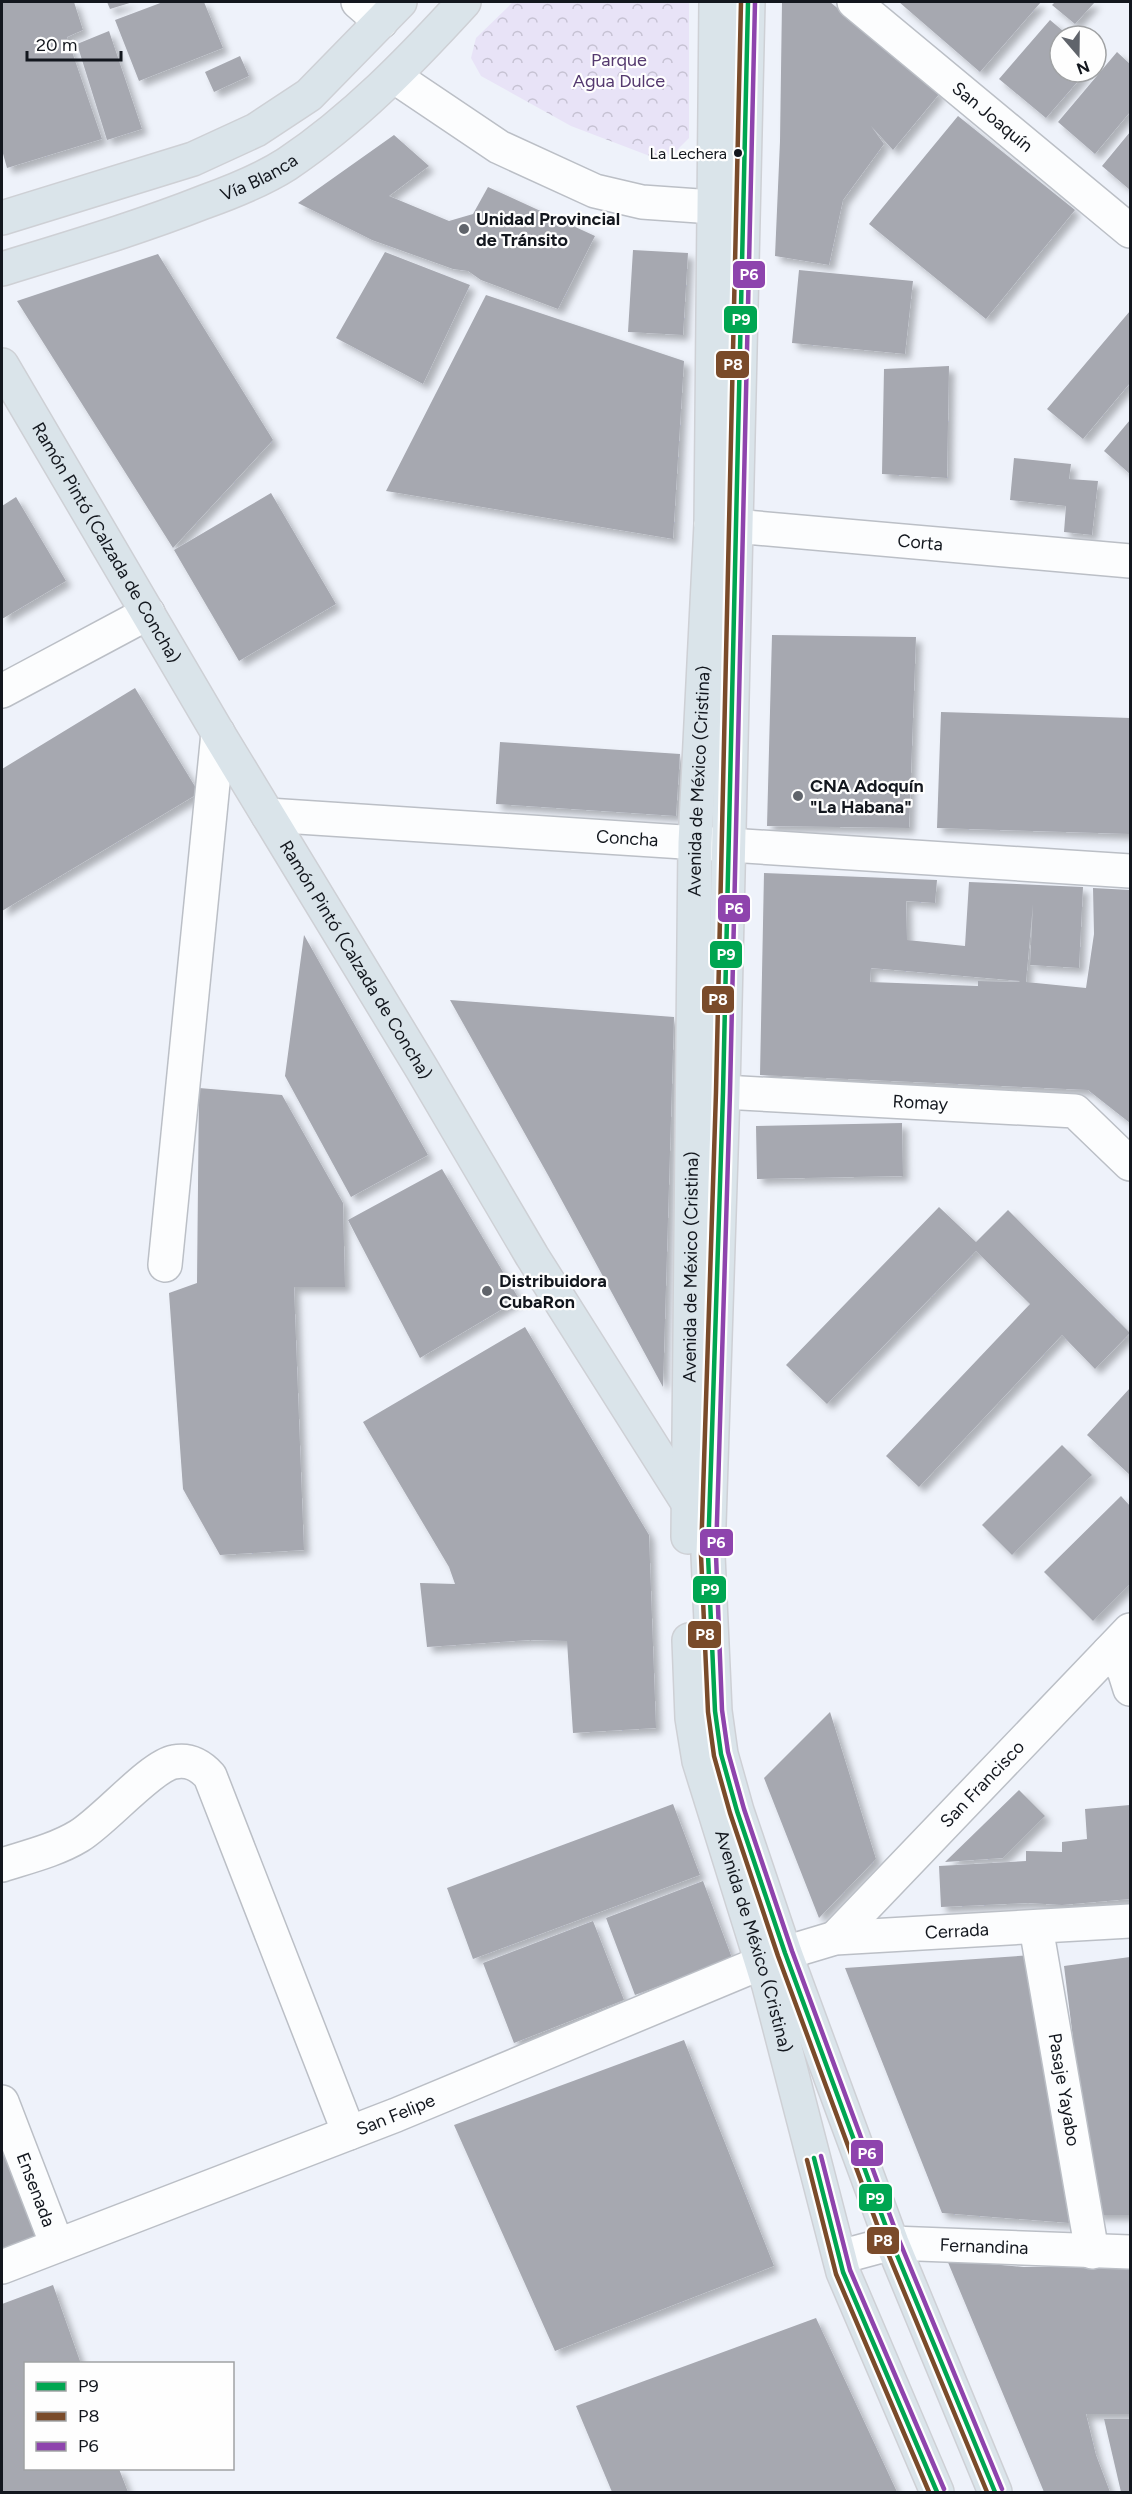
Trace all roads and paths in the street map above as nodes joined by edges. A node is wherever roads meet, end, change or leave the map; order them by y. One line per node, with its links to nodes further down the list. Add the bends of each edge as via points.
1 (464, 2): 6 (main road, Vía Blanca)
2 (716, 2): 7 (main road, Avenida de México (Cristina))
3 (748, 2): 12 (main road, Avenida de México (Cristina))
4 (854, 2): 9 (street, San Joaquín)
5 (380, 8): 8 (main road, via 309,94 256,130 193,159)
6 (395, 77): 7 (street, via 499,147 595,190 642,202); 10 (main road, Vía Blanca, via 326,135 266,175 151,223)
7 (713, 207): 12 (main road, Avenida de México (Cristina))
8 (2, 218)
9 (1131, 231)
10 (2, 269)
11 (2, 364): 14 (main road, Ramón Pintó (Calzada de Concha))
12 (723, 525): 13 (street, Corta); 18 (main road, Avenida de México (Cristina)); 19 (main road, Avenida de México (Cristina))
13 (1131, 561)
14 (148, 613): 15 (street); 16 (main road, Ramón Pintó (Calzada de Concha))
15 (2, 692)
16 (218, 733): 17 (main road, Ramón Pintó (Calzada de Concha)); 24 (street)
17 (268, 815): 18 (street, Concha); 25 (main road, Ramón Pintó (Calzada de Concha), via 532,1256)
18 (695, 843): 19 (street, Concha); 22 (main road, Avenida de México (Cristina))
19 (727, 845): 20 (street, Concha); 21 (main road, Avenida de México (Cristina))
20 (1131, 871)
21 (723, 1092): 22 (street, Romay); 23 (street, Romay, via 1075,1112); 26 (main road, Avenida de México (Cristina))
22 (691, 1098): 25 (main road, Avenida de México (Cristina))
23 (1131, 1164)
24 (165, 1265)
25 (687, 1501): 26 (main road, Ramón Pintó (Calzada de Concha)); 33 (main road, Avenida de México (Cristina), via 692,1718 699,1761)
26 (708, 1555): 33 (main road, Avenida de México (Cristina), via 715,1711 721,1754)
27 (1120, 1641): 28 (street); 32 (street, San Francisco)
28 (1131, 1689)
29 (2, 1865): 35 (street, via 66,1844 81,1835 172,1762 202,1766 210,1776)
30 (1131, 1920): 31 (street, Cerrada)
31 (1036, 1927): 32 (street, Cerrada); 38 (street, Pasaje Yayabo)
32 (835, 1938): 33 (street, Cerrada)
33 (773, 1957): 35 (street, San Felipe); 36 (main road, Avenida de México (Cristina)); 40 (main road, Avenida de México (Cristina))
34 (2, 2102): 37 (street, Ensenada)
35 (350, 2133): 37 (street, San Felipe)
36 (892, 2244): 38 (street, Fernandina); 40 (street, Fernandina); 43 (main road, Avenida de México (Cristina))
37 (57, 2245): 41 (street, San Felipe)
38 (1092, 2252): 39 (street, Fernandina)
39 (1131, 2252)
40 (840, 2258): 42 (main road, Avenida de México (Cristina))
41 (2, 2266)
42 (937, 2493)
43 (995, 2493)

